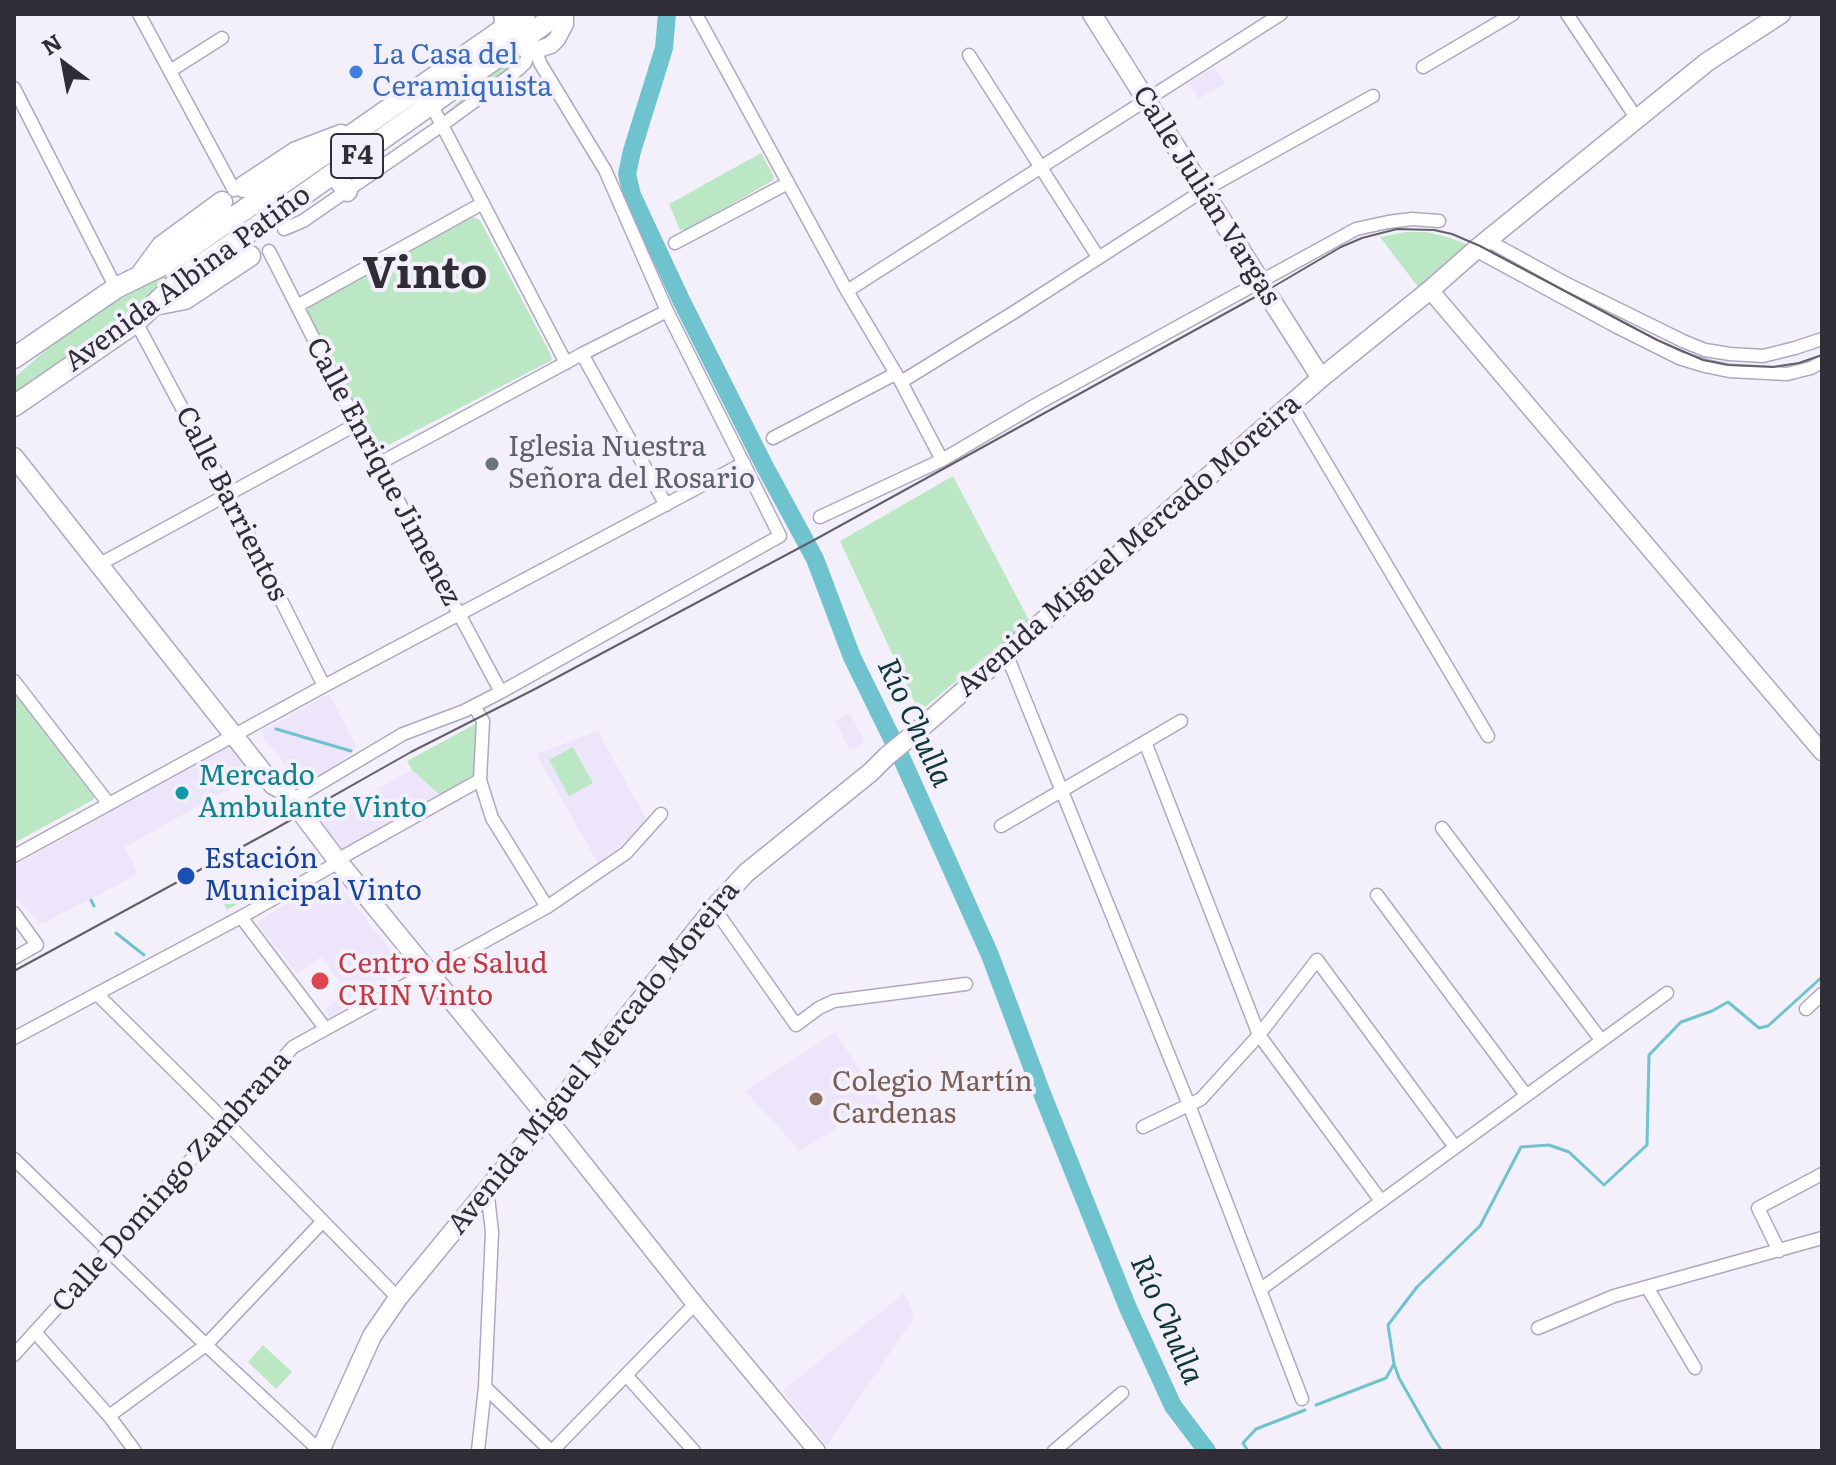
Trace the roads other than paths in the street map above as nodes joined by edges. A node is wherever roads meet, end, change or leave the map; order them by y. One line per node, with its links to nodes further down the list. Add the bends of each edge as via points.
1 (139, 14): 15 (street)
2 (525, 14): 11 (highway, Avenida Albina Patiño / F4)
3 (558, 14): 11 (highway, Avenida Albina Patiño / F4)
4 (565, 14): 11 (street, via 565,24 551,45)
5 (696, 14): 25 (street)
6 (1092, 14): 18 (main road, Calle Julián Vargas)
7 (1513, 14): 14 (street)
8 (1567, 14): 20 (street)
9 (1781, 14): 20 (main road, Avenida Miguel Mercado Moreira, via 1707,62)
10 (1279, 15): 18 (street)
11 (517, 37): 19 (highway, Avenida Albina Patiño / F4); 21 (street, via 525,63); 22 (highway, Avenida Albina Patiño / F4); 44 (street, via 540,63 605,170)
12 (222, 38): 15 (street)
13 (969, 55): 23 (street)
14 (1423, 67)
15 (170, 71): 28 (street)
16 (14, 88): 38 (street)
17 (1373, 96): 26 (street)
18 (1146, 99): 23 (street); 26 (main road, Calle Julián Vargas)
19 (431, 104): 21 (street); 24 (highway, Avenida Albina Patiño / F4)
20 (1637, 119): 34 (main road, Avenida Miguel Mercado Moreira)
21 (442, 125): 27 (street); 29 (street)
22 (367, 126): 28 (highway, via 296,152); 30 (highway, Avenida Albina Patiño / F4)
23 (1040, 169): 36 (street); 41 (street)
24 (334, 173): 27 (highway); 30 (highway, Avenida Albina Patiño / F4)
25 (788, 183): 33 (street); 41 (street)
26 (1204, 190): 36 (street); 39 (main road, Calle Julián Vargas)
27 (347, 191): 30 (street, via 303,221)
28 (233, 193): 30 (street, via 262,188); 32 (street, via 217,218); 37 (highway, via 162,246)
29 (483, 203): 43 (street); 50 (street)
30 (279, 210): 32 (highway, Avenida Albina Patiño / F4); 35 (street, via 277,243)
31 (1439, 221): 39 (street, via 1412,219 1356,229)
32 (223, 237): 35 (street, via 237,252); 37 (highway, Avenida Albina Patiño / F4); 42 (highway, Avenida Albina Patiño / F4)
33 (675, 243)
34 (1481, 245): 40 (main road, Avenida Miguel Mercado Moreira); 46 (street, via 1705,350 1763,356); 49 (street, via 1679,358 1729,371 1787,374)
35 (260, 253): 42 (highway, via 185,299); 43 (street, Calle Enrique Jimenez)
36 (1098, 257): 51 (street)
37 (139, 277): 38 (highway, Avenida Albina Patiño / F4)
38 (116, 288): 48 (highway, Avenida Albina Patiño / F4)
39 (1265, 290): 52 (main road, Calle Julián Vargas); 59 (street, via 1039,403)
40 (1430, 290): 52 (main road, Avenida Miguel Mercado Moreira); 76 (street)
41 (847, 291): 51 (street)
42 (154, 305): 45 (highway, Avenida Albina Patiño / F4)
43 (297, 306): 55 (street, Calle Enrique Jimenez)
44 (667, 311): 47 (street); 60 (street)
45 (136, 322): 54 (highway, Avenida Albina Patiño / F4); 62 (street, Calle Barrientos)
46 (1822, 339)
47 (582, 354): 50 (street); 63 (street)
48 (14, 358)
49 (1822, 362)
50 (566, 363): 61 (street)
51 (898, 378): 56 (street); 59 (street)
52 (1321, 378): 53 (main road, Avenida Miguel Mercado Moreira)
53 (1291, 404): 67 (main road, Avenida Miguel Mercado Moreira); 74 (street)
54 (14, 406)
55 (357, 424): 61 (street, Calle Enrique Jimenez); 62 (street)
56 (773, 438)
57 (14, 439): 65 (main road)
58 (14, 457): 65 (main road)
59 (942, 460): 64 (street)
60 (744, 463): 63 (street); 70 (street, via 780,536)
61 (378, 464): 66 (street, Calle Enrique Jimenez)
62 (228, 494): 65 (street); 69 (street, Calle Barrientos)
63 (666, 505): 66 (street)
64 (820, 517)
65 (104, 561): 73 (main road)
66 (458, 615): 69 (street); 70 (street, Calle Enrique Jimenez)
67 (1006, 653): 78 (street); 88 (main road, Avenida Miguel Mercado Moreira, via 746,873)
68 (14, 681): 80 (street)
69 (324, 686): 73 (street)
70 (501, 692): 71 (street)
71 (474, 706): 77 (street, via 483,721); 79 (street, via 403,734)
72 (1181, 721): 75 (street)
73 (240, 733): 79 (main road, via 273,785); 80 (street)
74 (1488, 736)
75 (1145, 742): 78 (street); 99 (street)
76 (1822, 752)
77 (480, 780): 85 (street); 87 (street, via 492,818)
78 (1062, 790): 82 (street); 103 (street)
79 (289, 795): 85 (main road)
80 (109, 804): 84 (street)
81 (661, 814): 87 (street, Calle Domingo Zambrana, via 626,853)
82 (1001, 826)
83 (1442, 828): 101 (street)
84 (14, 856)
85 (338, 861): 90 (street); 92 (main road)
86 (1377, 895): 102 (street)
87 (547, 907): 92 (street, Calle Domingo Zambrana)
88 (714, 908): 93 (street, via 796,1025 834,1001); 104 (main road, Avenida Miguel Mercado Moreira)
89 (14, 913): 91 (street, via 37,945)
90 (241, 917): 95 (street); 98 (street)
91 (14, 958)
92 (428, 971): 98 (street, Calle Domingo Zambrana); 104 (main road)
93 (966, 984)
94 (1667, 993): 101 (street)
95 (97, 994): 100 (street); 105 (street)
96 (1822, 994): 97 (street)
97 (1806, 1009)
98 (325, 1028): 105 (street, Calle Domingo Zambrana, via 293,1047)
99 (1259, 1035): 103 (street, via 1201,1099); 107 (street, via 1317,960); 111 (street)
100 (14, 1038)
101 (1601, 1040): 102 (street)
102 (1526, 1095): 107 (street)
103 (1189, 1105): 106 (street); 117 (street)
104 (547, 1117): 110 (main road, Avenida Miguel Mercado Moreira); 119 (street)
105 (225, 1121): 112 (street); 114 (street, Calle Domingo Zambrana)
106 (1143, 1127)
107 (1455, 1147): 111 (street)
108 (16, 1166): 114 (street)
109 (1822, 1174): 115 (street, via 1758,1208)
110 (487, 1188): 118 (main road, Avenida Miguel Mercado Moreira); 126 (street, via 492,1232)
111 (1381, 1201): 117 (street)
112 (323, 1221): 118 (street); 122 (street)
113 (1822, 1238): 115 (street)
114 (109, 1251): 121 (street, Calle Domingo Zambrana); 122 (street)
115 (1779, 1251): 116 (street)
116 (1647, 1287): 120 (street); 124 (street)
117 (1261, 1289): 128 (street)
118 (398, 1298): 131 (main road, Avenida Miguel Mercado Moreira, via 372,1336)
119 (695, 1304): 125 (street); 135 (street)
120 (1538, 1328)
121 (35, 1332): 123 (street, Calle Domingo Zambrana); 129 (street)
122 (206, 1345): 129 (street); 131 (street)
123 (14, 1355)
124 (1695, 1368)
125 (626, 1375): 133 (street); 134 (street)
126 (485, 1387): 132 (street); 133 (street)
127 (1122, 1393): 136 (street)
128 (1302, 1399)
129 (109, 1416): 130 (street)
130 (135, 1451)
131 (320, 1451)
132 (478, 1451)
133 (551, 1451)
134 (694, 1451)
135 (817, 1451)
136 (1054, 1451)

